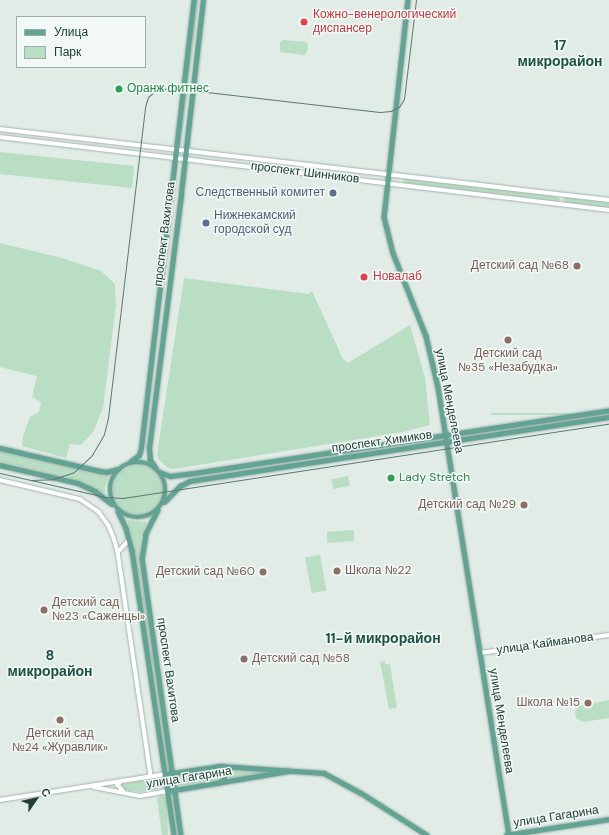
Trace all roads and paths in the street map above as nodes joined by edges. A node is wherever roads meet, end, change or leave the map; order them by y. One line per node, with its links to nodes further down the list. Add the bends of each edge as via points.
1 (194, 0): 8 (main road, проспект Вахитова)
2 (203, 0): 9 (main road, проспект Вахитова)
3 (408, 0): 14 (main road, улица Менделеева)
4 (0, 129): 6 (street, проспект Шинников)
5 (0, 137): 7 (street, проспект Шинников)
6 (96, 140): 7 (street); 8 (street, проспект Шинников)
7 (96, 148): 10 (street, проспект Шинников)
8 (176, 149): 9 (street, проспект Шинников); 10 (main road, проспект Вахитова)
9 (185, 150): 11 (main road, проспект Вахитова); 12 (street, проспект Шинников)
10 (175, 157): 11 (street, проспект Шинников); 31 (main road, проспект Вахитова, via 141,448 139,455)
11 (184, 158): 13 (street, проспект Шинников); 34 (main road, проспект Вахитова, via 149,448 150,460)
12 (259, 159): 13 (street); 14 (street, проспект Шинников)
13 (258, 167): 16 (street, проспект Шинников)
14 (388, 174): 15 (street, проспект Шинников); 16 (main road, улица Менделеева)
15 (400, 175): 17 (street, via 397,178); 18 (street, проспект Шинников)
16 (387, 182): 17 (street, проспект Шинников); 25 (main road, улица Менделеева, via 385,225 393,253 426,336)
17 (398, 184): 20 (street, проспект Шинников)
18 (562, 194): 19 (street, проспект Шинников); 20 (street)
19 (609, 200)
20 (560, 204): 21 (street, проспект Шинников)
21 (609, 210)
22 (609, 410): 24 (main road, проспект Химиков)
23 (609, 417): 26 (main road, проспект Химиков)
24 (482, 430): 25 (main road, проспект Химиков); 26 (main road, via 488,433)
25 (447, 436): 27 (main road, улица Менделеева); 29 (main road, проспект Химиков)
26 (482, 437): 27 (main road, проспект Химиков)
27 (448, 443): 30 (main road, проспект Химиков); 42 (main road, улица Менделеева)
28 (0, 448): 33 (main road, via 100,471)
29 (361, 448): 30 (main road); 34 (main road, проспект Химиков, via 175,476)
30 (363, 455): 36 (main road, проспект Химиков, via 190,481 180,486)
31 (130, 462): 33 (main road, проспект Вахитова); 34 (main road, via 145,462)
32 (0, 465): 37 (main road, via 78,484 96,491)
33 (119, 468): 37 (main road, проспект Вахитова, via 110,486 110,498)
34 (158, 470): 36 (main road, проспект Вахитова, via 166,488)
35 (0, 480): 40 (street, via 75,497 91,506 109,526)
36 (164, 502): 38 (main road, проспект Вахитова)
37 (117, 509): 38 (main road, проспект Вахитова, via 126,516 140,519); 39 (main road, проспект Вахитова)
38 (158, 510): 45 (main road, проспект Вахитова, via 146,534 142,558)
39 (130, 539): 40 (street); 46 (main road, проспект Вахитова)
40 (118, 552): 47 (street)
41 (609, 635): 42 (street, улица Кайманова)
42 (480, 653): 59 (main road, улица Менделеева)
43 (215, 766): 44 (main road, улица Гагарина); 45 (main road, улица Гагарина); 49 (main road, via 222,768 225,773 224,780)
44 (290, 770): 49 (main road, улица Гагарина); 58 (main road, улица Гагарина, via 324,773 341,781)
45 (173, 773): 46 (main road, улица Гагарина); 51 (main road, проспект Вахитова)
46 (166, 774): 47 (street, улица Гагарина); 52 (main road, проспект Вахитова)
47 (151, 776): 48 (street, улица Гагарина)
48 (123, 780): 50 (street, улица Гагарина); 53 (street, via 118,785)
49 (218, 784): 51 (main road, улица Гагарина)
50 (91, 786): 53 (street, улица Гагарина); 54 (street, улица Гагарина)
51 (176, 790): 52 (main road, улица Гагарина); 57 (main road, проспект Вахитова)
52 (168, 792): 53 (street, улица Гагарина, via 140,796); 56 (main road, проспект Вахитова)
53 (126, 794)
54 (0, 800)
55 (609, 819): 59 (main road, улица Гагарина)
56 (174, 835)
57 (181, 835)
58 (426, 835)
59 (508, 835)

